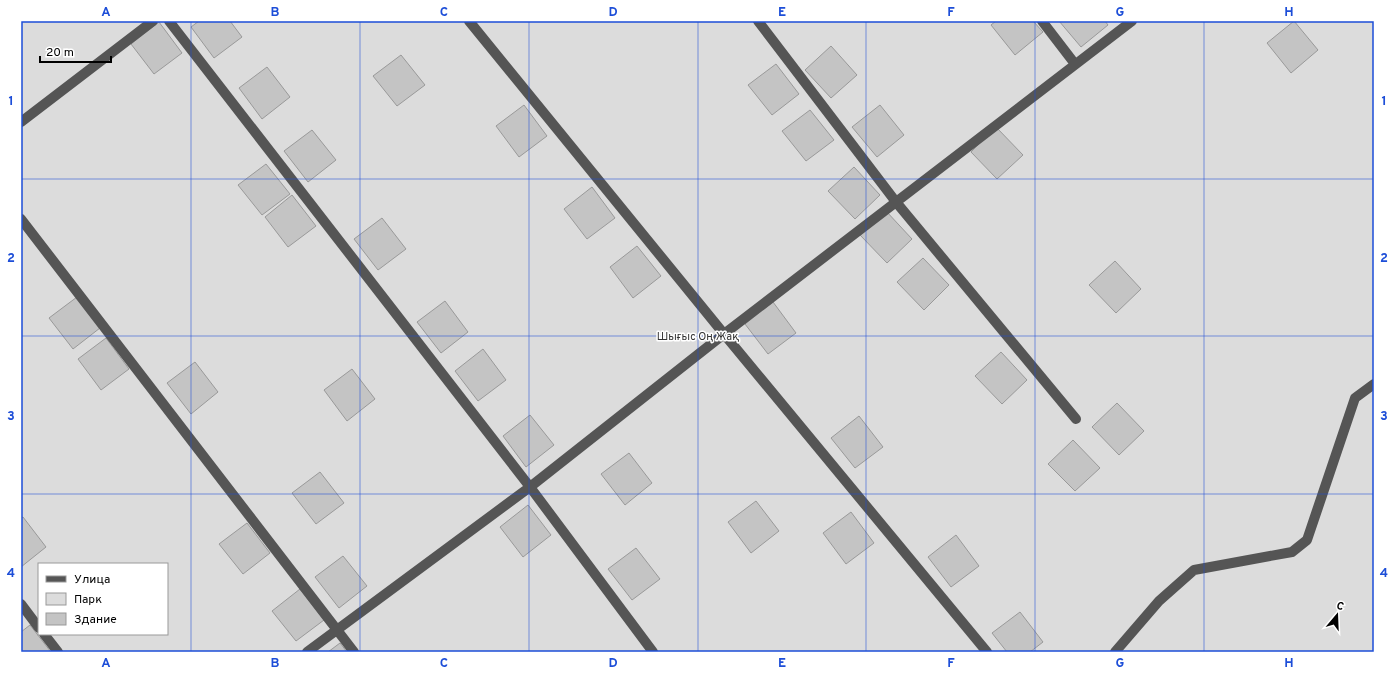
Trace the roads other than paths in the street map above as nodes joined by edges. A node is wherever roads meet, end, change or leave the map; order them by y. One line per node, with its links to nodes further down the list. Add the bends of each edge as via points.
1 (153, 21): 8 (street)
2 (169, 21): 14 (street)
3 (469, 21): 11 (street)
4 (758, 21): 9 (street)
5 (1042, 21): 7 (street)
6 (1132, 21): 7 (street)
7 (1075, 64): 9 (street)
8 (21, 122)
9 (896, 202): 11 (street); 13 (street)
10 (21, 219): 17 (street)
11 (724, 334): 14 (street); 23 (street)
12 (1374, 384): 24 (street, via 1355,398 1307,540 1292,552 1194,570 1159,601)
13 (1076, 419)
14 (530, 487): 17 (street); 22 (street)
15 (21, 604): 16 (street)
16 (38, 627)
17 (337, 629): 20 (street); 21 (street)
18 (45, 635): 19 (street)
19 (58, 652)
20 (307, 652)
21 (354, 652)
22 (653, 652)
23 (988, 652)
24 (1115, 652)

